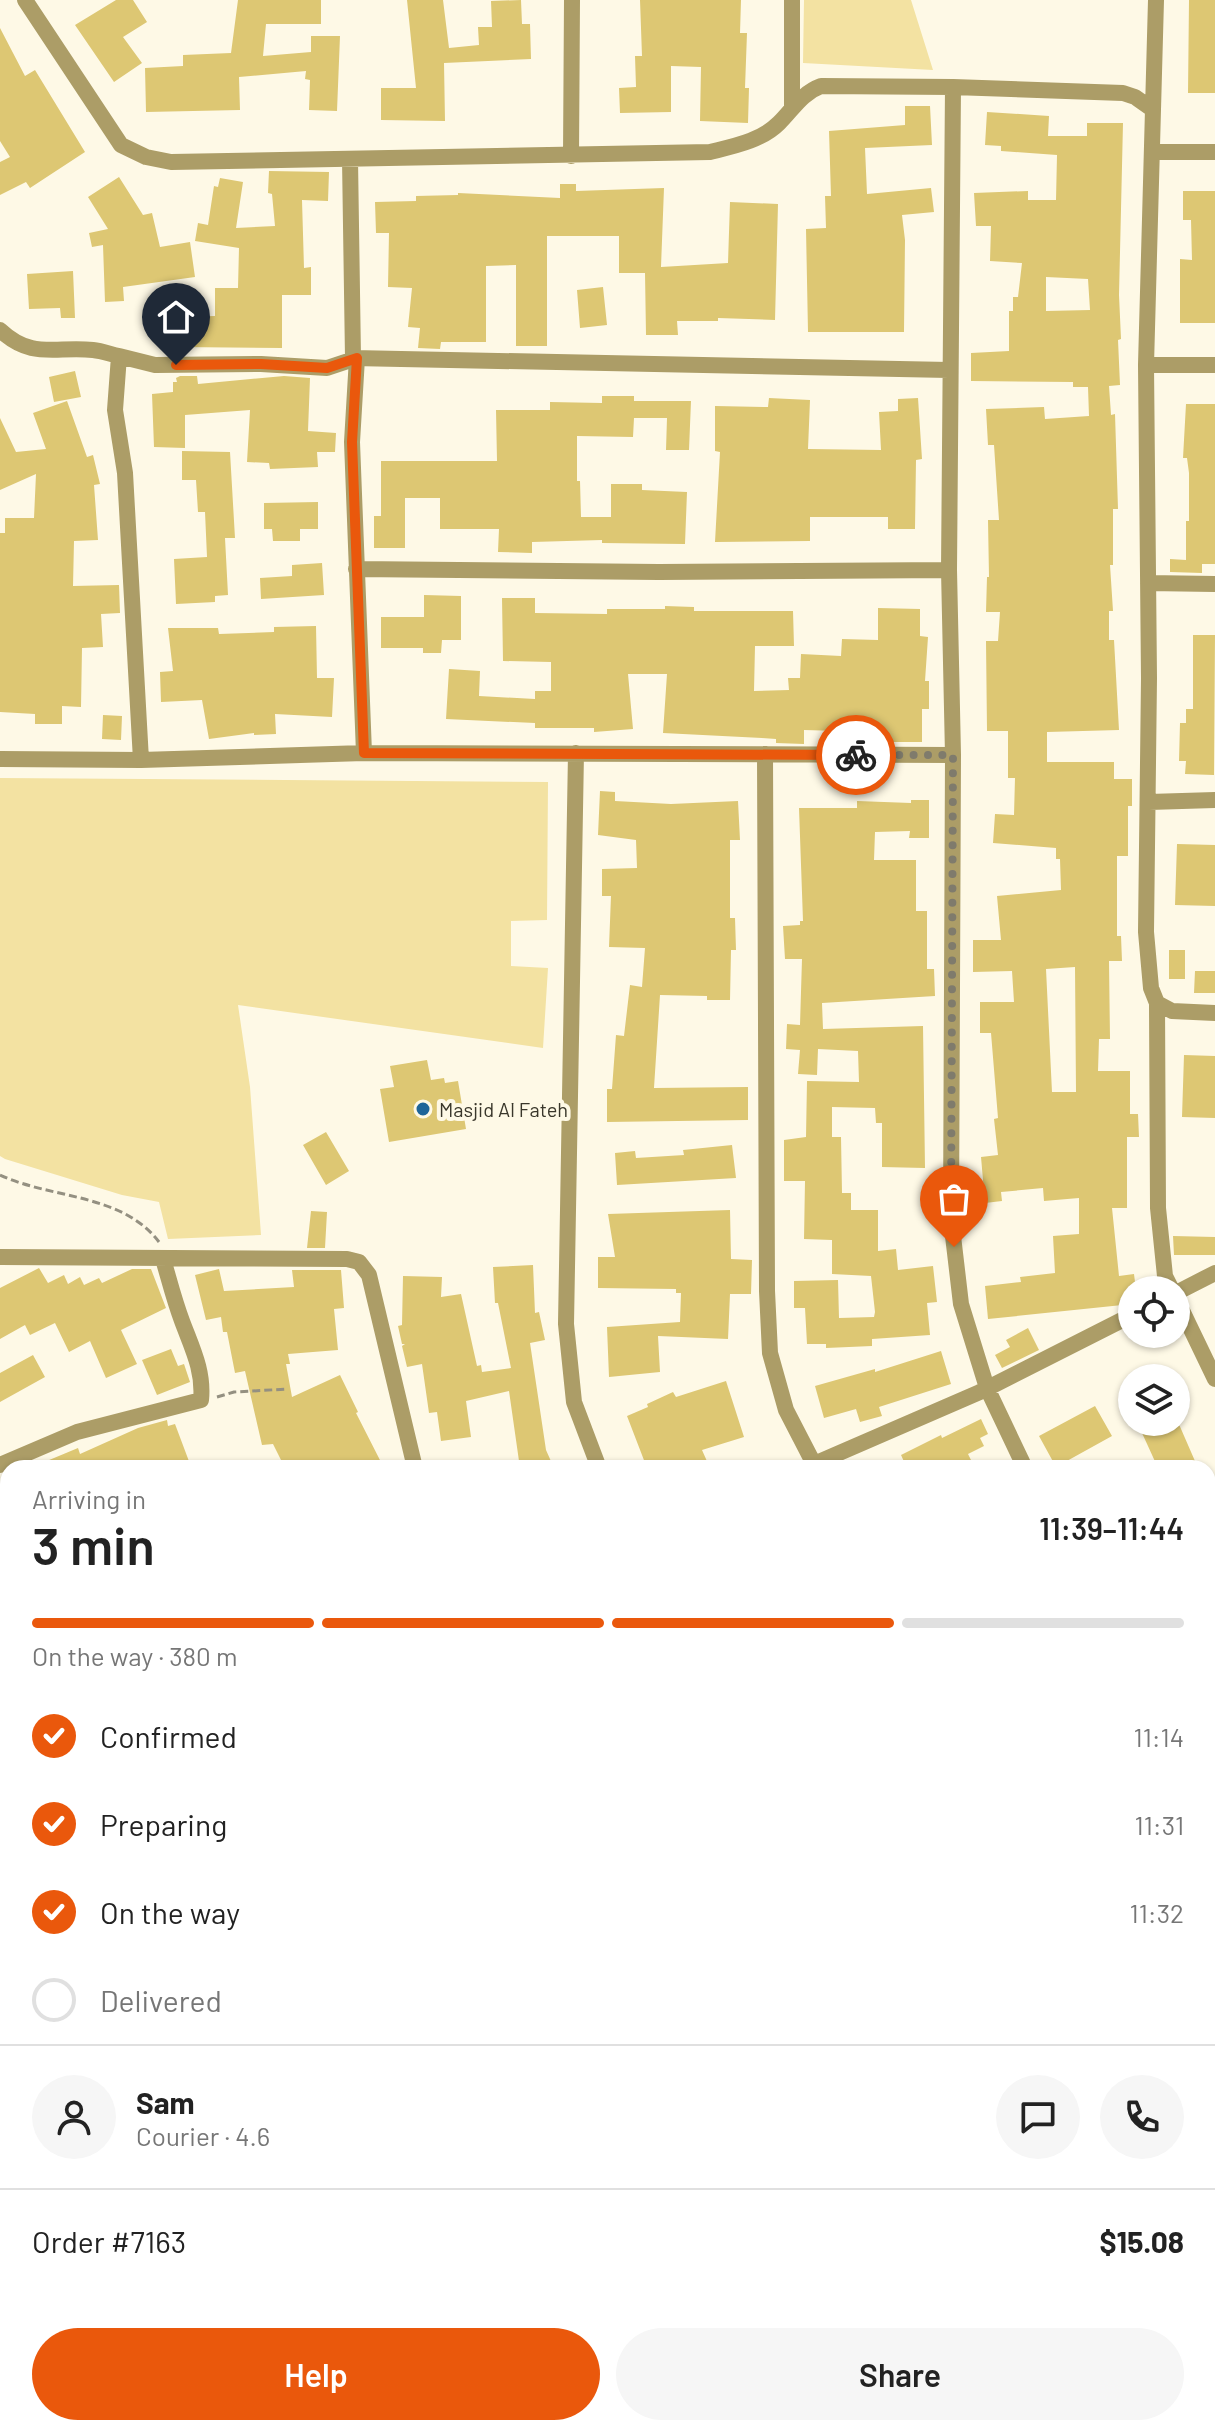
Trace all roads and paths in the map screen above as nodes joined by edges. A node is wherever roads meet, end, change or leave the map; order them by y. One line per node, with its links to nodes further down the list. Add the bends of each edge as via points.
1 (25, 0): 11 (street, via 121,145 171,162)
2 (572, 0): 10 (street)
3 (792, 0): 6 (street)
4 (1156, 0): 7 (street)
5 (953, 87): 6 (street, via 821,86); 7 (street, via 1123,93); 17 (street)
6 (792, 106): 10 (street, via 777,125 749,141 710,152)
7 (1152, 109): 8 (street)
8 (1152, 152): 9 (street); 15 (street)
9 (1215, 152)
10 (571, 156): 11 (street)
11 (350, 159): 14 (street)
12 (0, 330): 13 (street, via 31,350 94,350)
13 (119, 356): 14 (street, via 155,365 327,368); 27 (street, via 115,410 125,473)
14 (355, 358): 17 (street); 18 (street)
15 (1146, 365): 16 (street); 20 (street)
16 (1215, 365)
17 (949, 370): 19 (street)
18 (356, 569): 19 (street); 22 (street)
19 (949, 570): 25 (street)
20 (1148, 583): 21 (street); 29 (street)
21 (1215, 584)
22 (364, 753): 23 (street); 27 (street)
23 (576, 753): 24 (street); 46 (street, via 566,1324 574,1402)
24 (765, 754): 25 (street); 47 (street, via 770,1353 786,1410)
25 (953, 755): 41 (street, via 951,1219 961,1304)
26 (0, 759): 27 (street)
27 (141, 760)
28 (1215, 800): 29 (street)
29 (1149, 802): 30 (street, via 1146,932)
30 (1157, 1003): 31 (street, via 1172,1011); 36 (street, via 1158,1208)
31 (1215, 1013)
32 (0, 1175): 34 (path, via 134,1217 160,1243)
33 (0, 1257): 34 (street)
34 (163, 1259): 43 (street, via 200,1365); 45 (street, via 359,1262 369,1275)
35 (1215, 1273): 37 (street)
36 (1165, 1276)
37 (1190, 1286)
38 (1118, 1322): 41 (street)
39 (1190, 1326): 40 (street)
40 (1215, 1379)
41 (987, 1388): 48 (street); 49 (street)
42 (288, 1389): 43 (path)
43 (201, 1400): 44 (street, via 77,1432)
44 (12, 1460)
45 (413, 1460)
46 (596, 1460)
47 (809, 1460)
48 (828, 1460)
49 (1021, 1460)

